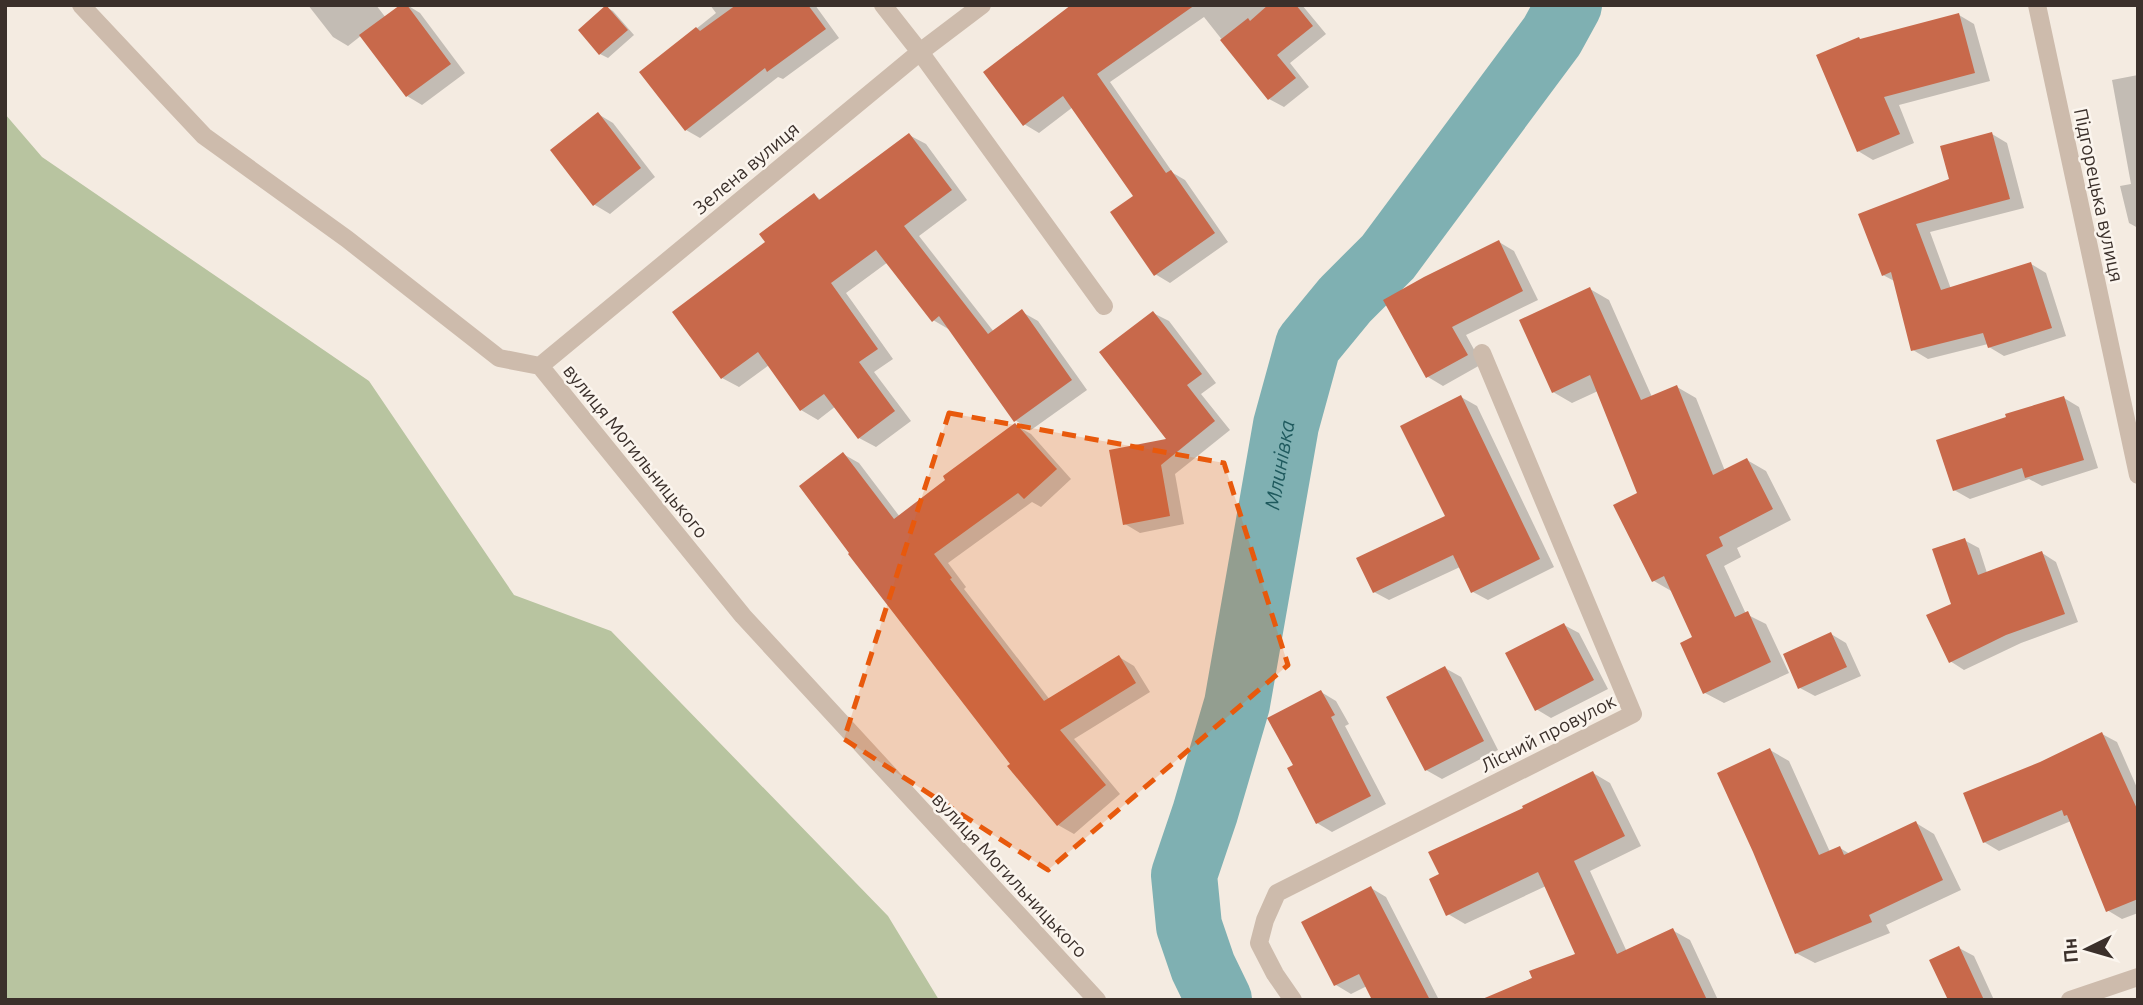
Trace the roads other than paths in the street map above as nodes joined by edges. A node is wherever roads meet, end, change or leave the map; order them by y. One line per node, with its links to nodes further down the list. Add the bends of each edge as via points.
1 (80, 5): 8 (street, вулиця Могильницького, via 204,136 347,239 499,358)
2 (883, 5): 5 (street)
3 (982, 5): 5 (street, Зелена вулиця)
4 (2037, 5): 9 (street, Підгорецька вулиця)
5 (920, 52): 6 (street); 8 (street, Зелена вулиця)
6 (1104, 306)
7 (1482, 353): 12 (street, Лісний провулок, via 1633,714 1277,893 1259,943)
8 (540, 366): 11 (street, вулиця Могильницького, via 743,616)
9 (2138, 475)
10 (2138, 977): 13 (street)
11 (1097, 1000)
12 (1293, 1000)
13 (2070, 1000)

